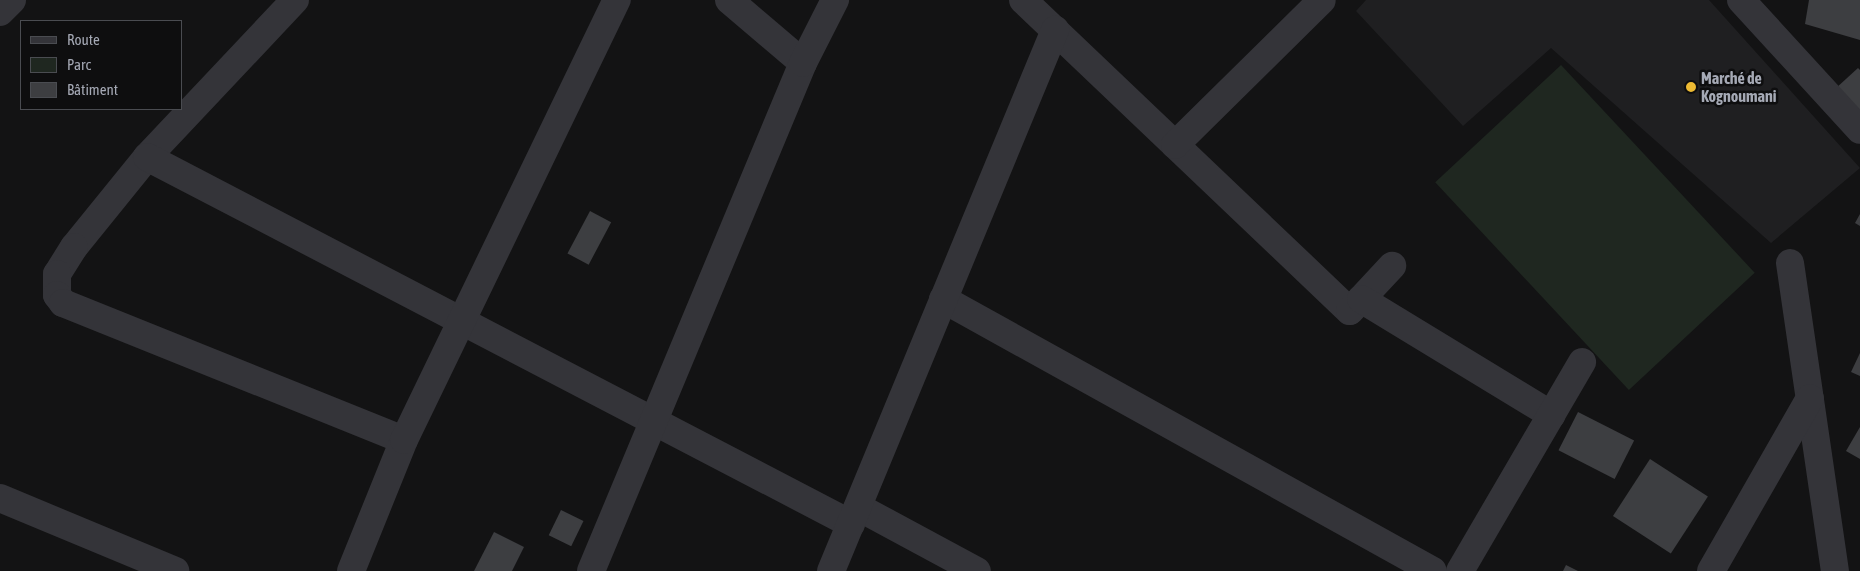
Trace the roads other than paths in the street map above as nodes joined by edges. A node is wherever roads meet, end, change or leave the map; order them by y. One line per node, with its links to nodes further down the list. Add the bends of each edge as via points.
1 (12, 0): 9 (street)
2 (295, 0): 14 (street)
3 (617, 0): 19 (street)
4 (729, 0): 11 (street)
5 (835, 0): 11 (street)
6 (1023, 0): 10 (street)
7 (1322, 0): 13 (street)
8 (1741, 0): 12 (street)
9 (0, 12)
10 (1055, 30): 13 (street); 17 (street)
11 (803, 63): 23 (street)
12 (1860, 130)
13 (1175, 145): 18 (street, via 1350,312)
14 (147, 157): 19 (street); 24 (street, via 56,274 57,296 63,303)
15 (1790, 263): 21 (street)
16 (1392, 266): 18 (street)
17 (944, 299): 26 (street); 32 (street)
18 (1361, 299): 22 (street)
19 (463, 320): 23 (street); 24 (street)
20 (1582, 362): 22 (street)
21 (1810, 398): 34 (street); 35 (street)
22 (1552, 415): 33 (street)
23 (654, 420): 26 (street); 29 (street)
24 (404, 440): 28 (street)
25 (0, 498): 27 (street)
26 (854, 515): 30 (street); 31 (street)
27 (175, 571)
28 (351, 571)
29 (591, 571)
30 (832, 571)
31 (977, 571)
32 (1433, 571)
33 (1460, 571)
34 (1710, 571)
35 (1835, 571)

